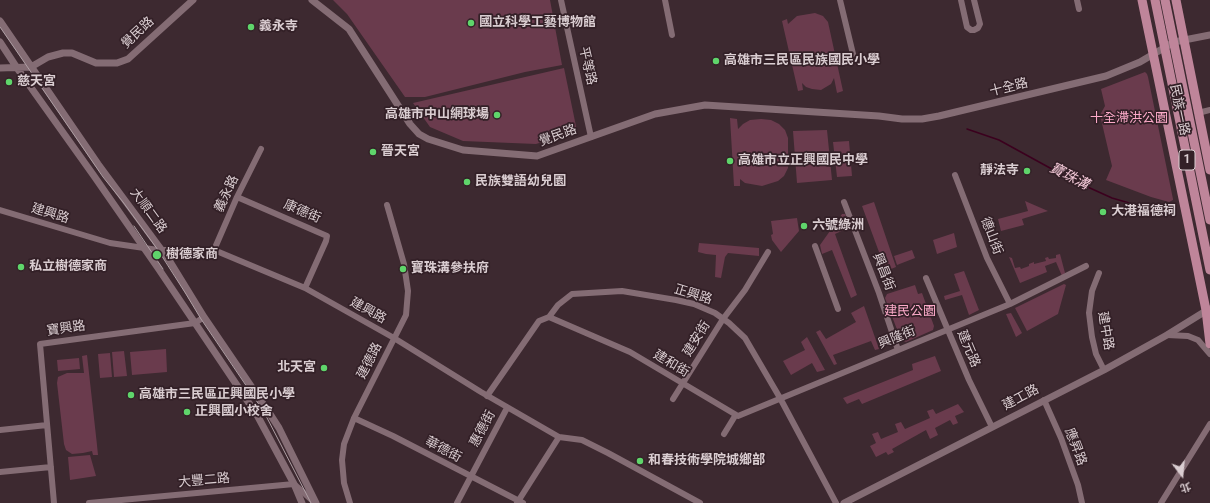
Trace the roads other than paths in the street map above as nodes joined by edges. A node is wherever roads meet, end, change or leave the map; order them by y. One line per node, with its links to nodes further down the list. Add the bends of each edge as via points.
1 (193, 0): 23 (street, 覺民路, via 128,59 105,64 72,53 63,53)
2 (312, 0): 29 (street, 覺民路, via 349,29 410,124 428,139 463,150 537,156)
3 (561, 0): 29 (street, 平等路)
4 (665, 0): 15 (street)
5 (840, 0): 21 (street)
6 (961, 0): 7 (street, via 967,27 974,30 980,24)
7 (974, 0)
8 (1077, 0): 13 (street)
9 (1142, 0): 22 (main road, 民族一路 / 1)
10 (1155, 0): 20 (main road, 民族一路 / 1)
11 (1166, 0): 19 (main road, 民族一路 / 1)
12 (1176, 0): 17 (main road, 民族一路 / 1)
13 (1078, 9)
14 (0, 20): 23 (street, 大順二路)
15 (672, 35)
16 (1210, 35): 17 (street)
17 (1184, 40): 19 (street); 27 (main road, 民族一路 / 1)
18 (0, 42): 25 (street, 大順二路)
19 (1174, 42): 20 (street, 十全路); 37 (main road, 民族一路 / 1)
20 (1164, 49): 22 (street, 十全路); 44 (main road, 民族一路 / 1)
21 (853, 54)
22 (1154, 55): 28 (street, 十全路, via 1099,78 939,116 916,119); 49 (main road, 民族一路 / 1)
23 (31, 66): 25 (street, 覺民路); 40 (street, 大順二路, via 98,164)
24 (0, 68): 25 (street, 覺民路)
25 (17, 68): 39 (street, 大順二路)
26 (1210, 110): 27 (street)
27 (1198, 113): 31 (main road, 民族一路 / 1)
28 (853, 114): 29 (street, 覺民路, via 705,105 655,114)
29 (591, 137)
30 (261, 149): 33 (street, 義永路)
31 (1210, 170)
32 (955, 175): 48 (street, 德山街, via 987,258)
33 (237, 197): 41 (street, 義永路); 47 (street, 康德街, via 327,236)
34 (844, 202): 59 (street, 興昌街)
35 (387, 205): 57 (street, 建德路, via 402,252 408,290 406,315)
36 (0, 210): 39 (street, 建興路, via 101,241)
37 (1210, 220)
38 (815, 246): 50 (street)
39 (145, 249): 40 (street, 建興路); 54 (street, 大順二路)
40 (162, 250): 41 (street, 建興路); 51 (street, 大順二路)
41 (214, 250): 47 (street, 建興路)
42 (768, 252): 53 (street, 建安街, via 746,290)
43 (1086, 266): 48 (street, 興隆街)
44 (1210, 270)
45 (1099, 273): 61 (street, 建中路, via 1092,291 1089,313 1096,354)
46 (926, 278): 55 (street, 建元路)
47 (305, 288): 57 (street, 建興路)
48 (1010, 304): 55 (street, 興隆街)
49 (1209, 308): 56 (street, 建工路); 58 (main road, 民族一路 / 1)
50 (838, 309)
51 (204, 317): 54 (street, 寶興路); 85 (street, 大順二路, via 279,428)
52 (548, 317): 53 (street, 正興路, via 572,294 622,291 694,304); 62 (street, 建和街, via 630,352); 63 (street, 正興路, via 539,321)
53 (723, 319): 62 (street, 建安街); 64 (street, 正興路, via 745,338)
54 (194, 323): 71 (street, 寶興路, via 40,344); 79 (street, 大順二路, via 257,415)
55 (947, 329): 59 (street, 興隆街); 72 (street, 建元路)
56 (1167, 335): 60 (street, via 1188,336 1198,340); 61 (street, 建工路)
57 (394, 338): 63 (street, 建興路); 69 (street, 建德路)
58 (1210, 344)
59 (898, 350): 64 (street, 興隆街)
60 (1210, 354)
61 (1104, 370): 66 (street, 建工路)
62 (683, 384): 65 (street, 建安街); 68 (street, 建和街)
63 (487, 396): 67 (street, 建興路)
64 (780, 398): 68 (street); 89 (street, 正興路)
65 (673, 399)
66 (1044, 400): 72 (street, 建工路); 91 (street, 應昇路, via 1066,451)
67 (507, 408): 75 (street, 建興路); 78 (street, 惠德街)
68 (735, 416): 74 (street)
69 (354, 418): 78 (street, 華德街); 86 (street, 建德路, via 344,444 342,460 344,483)
70 (1210, 424): 92 (street)
71 (47, 426): 73 (street); 76 (street, 寶興路)
72 (992, 427): 90 (street, 建工路)
73 (0, 430)
74 (724, 434)
75 (559, 437): 81 (street); 88 (street, 建興路, via 582,440)
76 (51, 467): 77 (street); 82 (street, 寶興路)
77 (0, 472)
78 (470, 477): 81 (street, 華德街); 87 (street, 惠德街)
79 (294, 484): 80 (street, 大豐二路); 84 (street, 大順二路); 85 (street)
80 (125, 501): 83 (street, 大豐二路)
81 (519, 502)
82 (54, 503)
83 (90, 503)
84 (302, 503)
85 (316, 503)
86 (350, 503)
87 (457, 503)
88 (700, 503)
89 (836, 503)
90 (844, 503)
91 (1082, 503)
92 (1161, 503)

